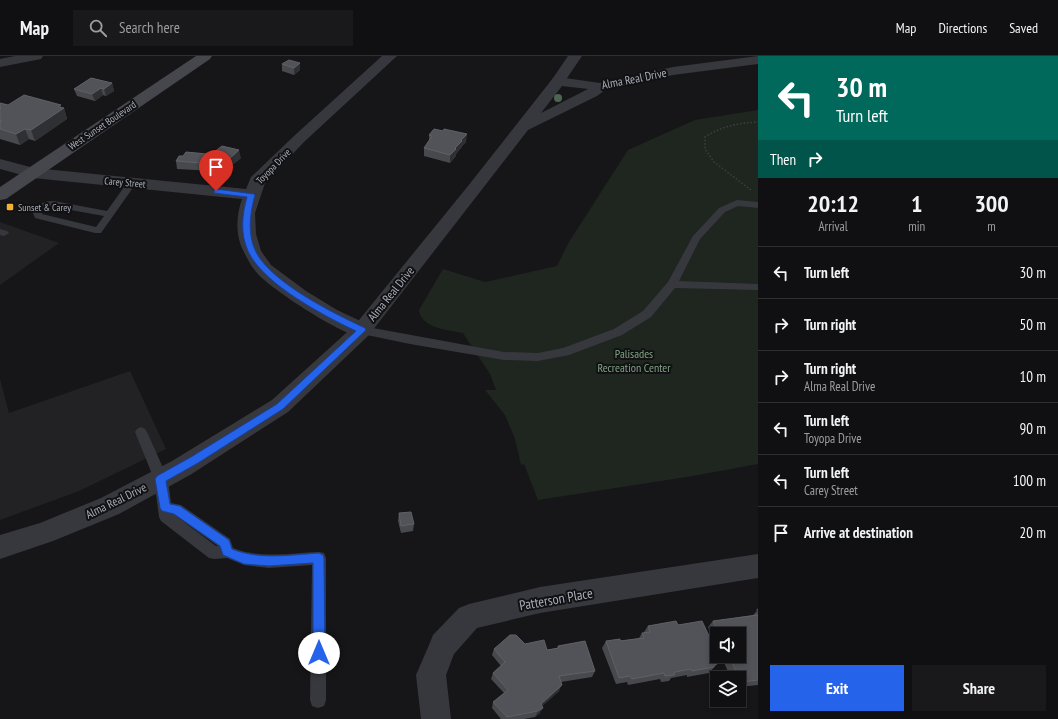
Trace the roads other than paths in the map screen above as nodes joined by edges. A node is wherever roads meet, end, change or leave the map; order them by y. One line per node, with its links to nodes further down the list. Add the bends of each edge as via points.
1 (36, 56): 6 (street)
2 (205, 56): 11 (main road, West Sunset Boulevard)
3 (390, 56): 14 (street, Toyopa Drive, via 256,181)
4 (575, 56): 7 (street)
5 (758, 60): 8 (street, Alma Real Drive, via 673,71)
6 (0, 63)
7 (558, 81): 8 (street, Alma Real Drive); 9 (street, Alma Real Drive)
8 (600, 87): 9 (street)
9 (521, 129): 19 (street, Alma Real Drive)
10 (0, 164): 11 (street, Carey Street)
11 (33, 173): 12 (street, Carey Street); 13 (main road, West Sunset Boulevard)
12 (132, 182): 14 (street, Carey Street); 16 (lane)
13 (0, 195)
14 (251, 195): 19 (street, Toyopa Drive, via 246,213 247,234 252,251 264,269 299,296)
15 (758, 205): 17 (lane, via 737,203 722,210 696,238)
16 (111, 214): 16 (lane, via 98,232 38,216 37,211 46,204 54,204)
17 (672, 284): 18 (lane); 19 (lane, via 648,314 618,332 565,352 538,357 467,351)
18 (758, 288)
19 (362, 330): 21 (street, Alma Real Drive, via 280,406)
20 (141, 432): 21 (lane)
21 (160, 479): 22 (street, Alma Real Drive, via 110,506 44,533); 24 (lane, via 166,517 214,553 227,552 244,559 269,561 319,558)
22 (0, 547)
23 (758, 566): 25 (street, Patterson Place, via 540,600 470,617 442,645 431,675)
24 (318, 700)
25 (436, 719)

